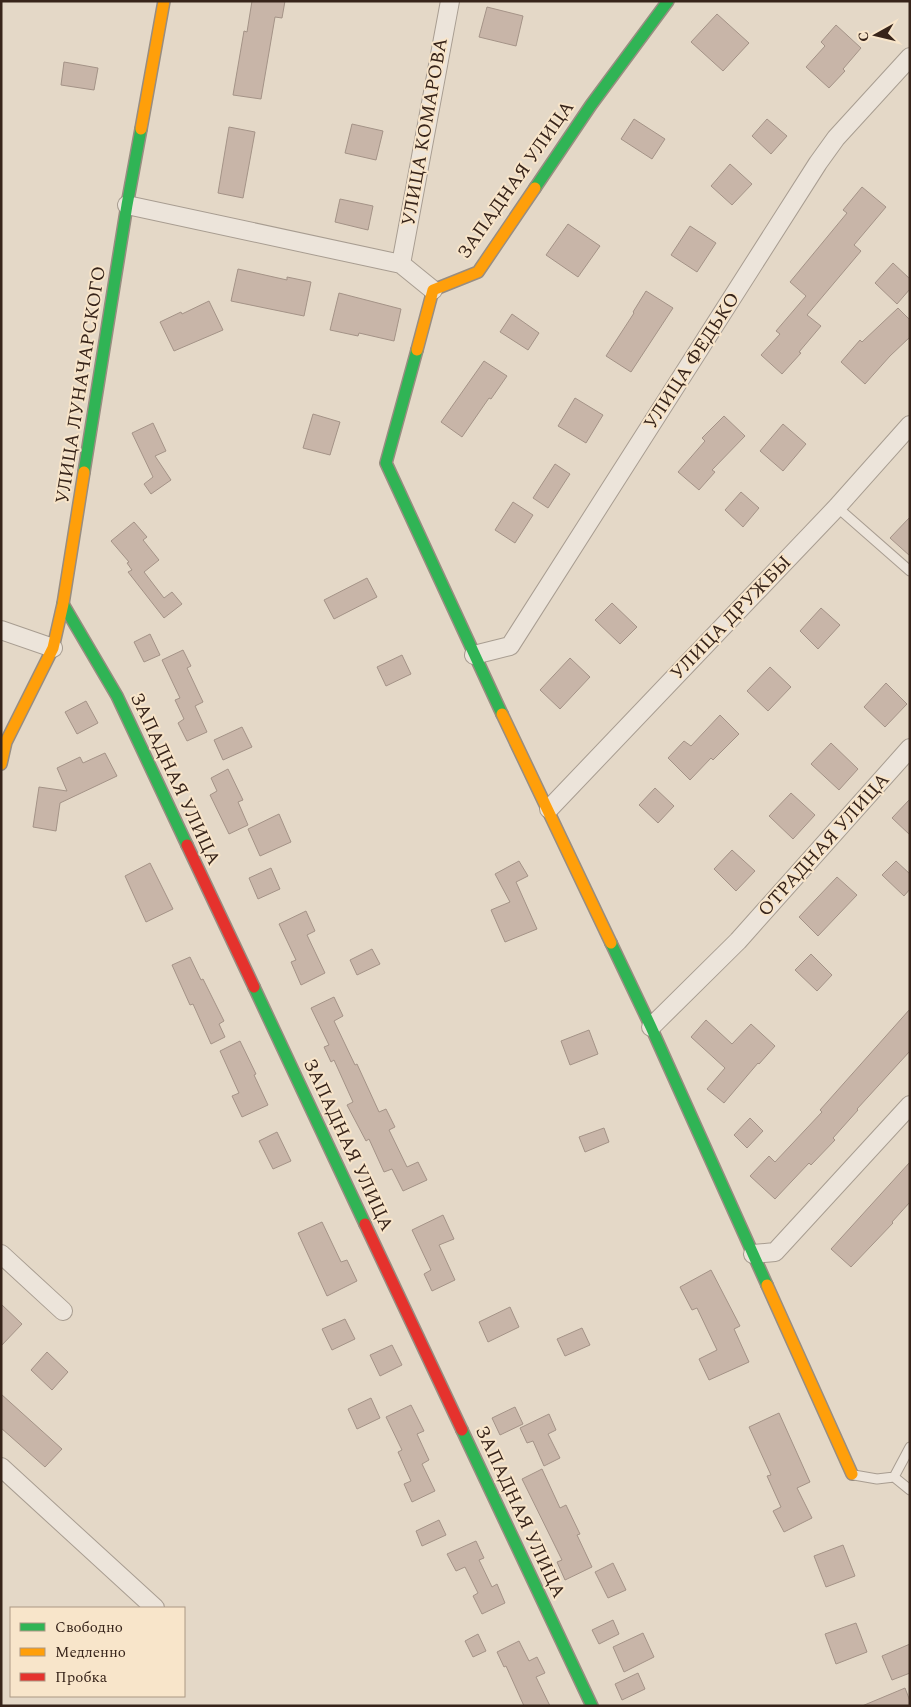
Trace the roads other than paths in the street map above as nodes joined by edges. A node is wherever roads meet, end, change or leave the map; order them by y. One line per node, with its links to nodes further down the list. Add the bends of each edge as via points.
1 (164, 1): 5 (street, УЛИЦА ЛУНАЧАРСКОГО)
2 (450, 1): 6 (street, УЛИЦА КОМАРОВА)
3 (668, 1): 7 (street, ЗАПАДНАЯ УЛИЦА, via 590,105 478,272)
4 (910, 57): 14 (street, УЛИЦА ФЕДЬКО, via 836,138 818,163 510,646)
5 (127, 205): 6 (street); 11 (street, УЛИЦА ЛУНАЧАРСКОГО)
6 (401, 264): 7 (street)
7 (433, 290): 14 (street, via 386,463)
8 (910, 425): 9 (street, УЛИЦА ДРУЖБЫ)
9 (837, 507): 10 (lane); 17 (street, УЛИЦА ДРУЖБЫ)
10 (910, 572)
11 (63, 604): 13 (street, УЛИЦА ЛУНАЧАРСКОГО); 29 (street, ЗАПАДНАЯ УЛИЦА, via 117,696)
12 (1, 630): 13 (street)
13 (53, 648): 16 (street, УЛИЦА ЛУНАЧАРСКОГО, via 6,742)
14 (474, 655): 17 (street)
15 (910, 748): 18 (street, ОТРАДНАЯ УЛИЦА, via 738,941)
16 (1, 764)
17 (549, 809): 18 (street)
18 (651, 1027): 21 (street)
19 (910, 1105): 21 (street, via 775,1252)
20 (1, 1254): 22 (street)
21 (753, 1254): 25 (street)
22 (63, 1311)
23 (910, 1447): 26 (lane)
24 (1, 1467): 28 (street)
25 (852, 1474): 26 (lane, via 877,1479)
26 (894, 1477): 27 (lane)
27 (910, 1490)
28 (154, 1607)
29 (592, 1706)

